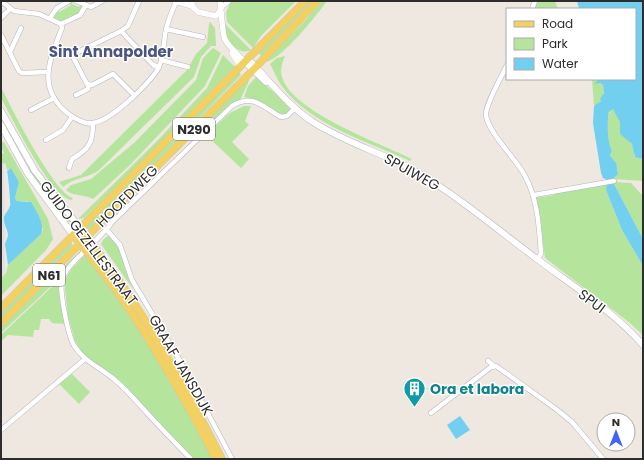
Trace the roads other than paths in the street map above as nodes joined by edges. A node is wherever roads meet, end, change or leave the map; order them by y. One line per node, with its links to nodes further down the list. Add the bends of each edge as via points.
1 (1, 1): 14 (street)
2 (69, 1): 10 (street)
3 (76, 1): 13 (street)
4 (102, 1): 13 (street, via 90,7)
5 (139, 1): 22 (street, via 128,26)
6 (229, 1): 12 (street)
7 (306, 1): 31 (main road, HOOFDWEG / N290)
8 (317, 1): 35 (main road, HOOFDWEG / N290)
9 (176, 2): 11 (street); 21 (street)
10 (60, 3): 17 (street)
11 (191, 3): 15 (street, via 198,12)
12 (222, 4): 15 (street); 19 (street)
13 (86, 5): 18 (street, via 80,15)
14 (10, 9): 16 (street); 17 (street)
15 (216, 16): 19 (street)
16 (1, 18)
17 (50, 18): 18 (street)
18 (61, 24): 26 (street)
19 (221, 26): 27 (street, via 223,38)
20 (21, 28): 25 (street)
21 (166, 29): 24 (street); 30 (street)
22 (121, 31): 29 (street); 33 (street, via 153,65)
23 (2, 37): 25 (street); 28 (street)
24 (203, 37)
25 (14, 41): 28 (street)
26 (55, 48): 29 (street); 36 (street)
27 (230, 49): 31 (street); 31 (street, via 238,51)
28 (10, 52): 36 (street, via 22,73)
29 (72, 55): 37 (street)
30 (161, 60): 32 (street); 33 (street)
31 (244, 62): 35 (main road); 51 (main road, HOOFDWEG / N290)
32 (188, 66)
33 (159, 67): 39 (street)
34 (506, 67): 50 (street, via 487,104 486,115 492,130 515,159)
35 (254, 68): 41 (main road, SPUIWEG); 54 (main road, HOOFDWEG / N290)
36 (48, 72): 40 (street, via 48,84)
37 (89, 85): 38 (street, via 88,89); 39 (street, via 113,74)
38 (76, 95)
39 (134, 95): 45 (street, via 110,115)
40 (54, 98): 42 (street); 44 (street)
41 (295, 108): 52 (street, via 287,116 281,117 253,101 240,101 232,106 144,190); 58 (main road, SPUIWEG, via 331,132 418,173)
42 (31, 110)
43 (1, 111): 51 (main road, GUIDO GEZELLESTRAAT, via 35,171)
44 (72, 117): 45 (street); 47 (street, via 63,130)
45 (93, 123): 48 (street, via 89,146 84,152 72,158)
46 (1, 125): 53 (main road, GUIDO GEZELLESTRAAT, via 28,174)
47 (46, 140)
48 (70, 168)
49 (614, 181): 50 (street)
50 (534, 195): 58 (street, via 541,253)
51 (80, 228): 53 (main road, HOOFDWEG / N290); 54 (main road, GUIDO GEZELLESTRAAT)
52 (107, 230): 56 (street); 70 (street, GRAAF JANSDIJK, via 120,245 132,280 183,366)
53 (73, 235): 55 (main road, GUIDO GEZELLESTRAAT); 59 (main road, HOOFDWEG / N61)
54 (87, 237): 55 (main road, HOOFDWEG / N61); 56 (main road, GUIDO GEZELLESTRAAT)
55 (80, 244): 57 (main road, GUIDO GEZELLESTRAAT); 60 (main road, HOOFDWEG / N61)
56 (93, 245): 57 (street); 69 (main road, GUIDO GEZELLESTRAAT, via 112,269 159,342)
57 (86, 252): 62 (street, via 68,268 62,279 61,288 68,334); 68 (main road, GUIDO GEZELLESTRAAT, via 154,347)
58 (538, 260): 61 (main road, SPUI, via 601,307)
59 (1, 308)
60 (1, 323)
61 (643, 344)
62 (84, 359): 66 (street); 67 (street, via 126,390)
63 (488, 361): 64 (street)
64 (494, 366): 65 (street); 71 (street, via 572,422)
65 (431, 413)
66 (1, 430)
67 (191, 459)
68 (216, 459)
69 (222, 459)
70 (232, 459)
71 (603, 459)

